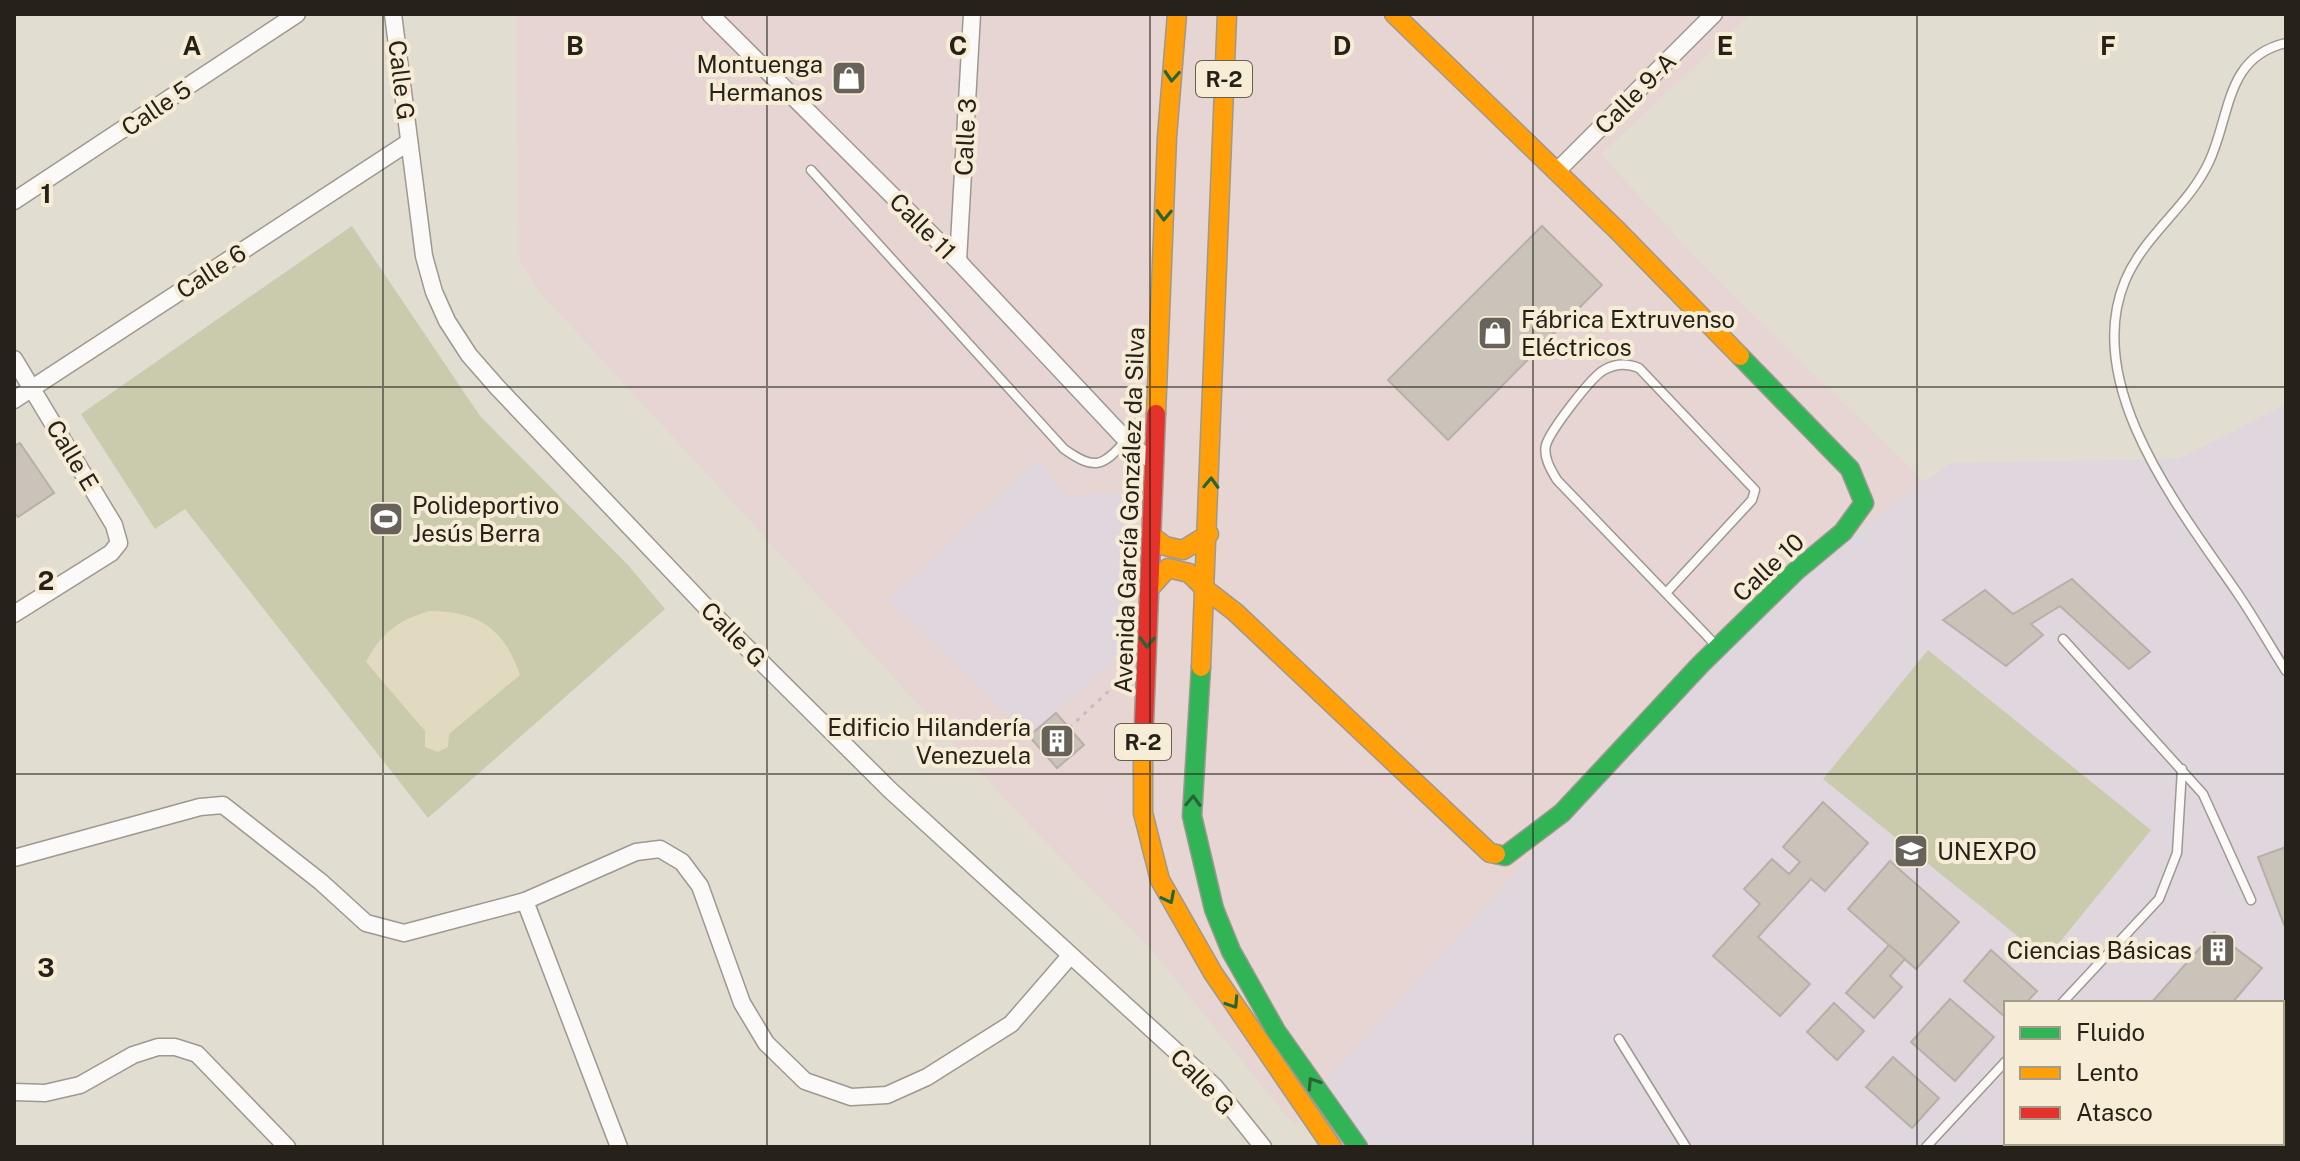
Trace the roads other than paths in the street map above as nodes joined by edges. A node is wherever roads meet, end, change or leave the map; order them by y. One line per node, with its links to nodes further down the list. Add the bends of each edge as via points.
1 (297, 14): 13 (street, Calle 5)
2 (393, 14): 10 (street, Calle G)
3 (710, 14): 14 (street, Calle 11)
4 (972, 14): 14 (street, Calle 3)
5 (1177, 14): 18 (main road, Avenida García González da Silva / R-2, one-way to 18)
6 (1227, 14): 21 (main road, R-2, one-way to 6)
7 (1394, 14): 12 (main road, Calle 10)
8 (1714, 14): 12 (street, Calle 9-A)
9 (2286, 43): 29 (lane, via 2267,47 2242,68 2210,161 2147,243 2125,282 2115,331 2117,366 2144,451)
10 (409, 142): 16 (street, Calle 6); 34 (street, Calle G, via 434,292 469,355 727,628 890,790)
11 (811, 170): 19 (lane, via 1064,449 1086,464 1097,464)
12 (1556, 172): 28 (main road, Calle 10, via 1850,469 1860,490 1864,503 1858,518)
13 (14, 201)
14 (958, 261): 19 (street, Calle 11)
15 (14, 359): 16 (street, Calle E)
16 (33, 388): 17 (street, Calle 6); 26 (street, Calle E, via 114,525 119,543)
17 (14, 400)
18 (1156, 436): 19 (street); 20 (main road, Avenida García González da Silva / R-2)
19 (1128, 442): 20 (street, Calle 11)
20 (1155, 463): 22 (main road, Avenida García González da Silva / R-2)
21 (1209, 534): 22 (main road, via 1183,550); 24 (main road, R-2)
22 (1152, 536): 23 (main road, Avenida García González da Silva / R-2)
23 (1150, 588): 24 (main road, Calle 10, via 1168,568 1178,568); 42 (main road, Avenida García González da Silva / R-2, one-way to 42, via 1142,805 1149,849 1160,880 1213,973)
24 (1204, 588): 28 (main road, Calle 10, via 1490,853 1505,856 1554,819); 43 (main road, R-2, one-way to 24, via 1231,957 1198,861 1192,816)
25 (1666, 593): 25 (lane, via 1752,500 1755,490 1639,368 1627,363 1600,372 1551,434 1545,447 1548,465); 28 (lane)
26 (14, 614)
27 (2063, 639): 30 (lane)
28 (1718, 647)
29 (2286, 671)
30 (2182, 768): 32 (lane, via 2220,824); 35 (lane, via 2177,853 2159,899)
31 (14, 858): 33 (street, via 223,805 366,923 404,933)
32 (2251, 900)
33 (525, 901): 34 (street, via 636,852 660,849 682,862 700,886 742,1003 766,1043 805,1081 851,1097 887,1095 927,1077 1011,1024); 40 (street)
34 (1070, 956): 41 (street, Calle G, via 1215,1087)
35 (2064, 1001)
36 (1619, 1039): 44 (lane)
37 (2004, 1063): 45 (lane)
38 (14, 1092): 39 (street, via 45,1093 80,1085 133,1055 175,1047 197,1054)
39 (287, 1147)
40 (619, 1147)
41 (1263, 1147)
42 (1332, 1147)
43 (1358, 1147)
44 (1686, 1147)
45 (1926, 1147)

